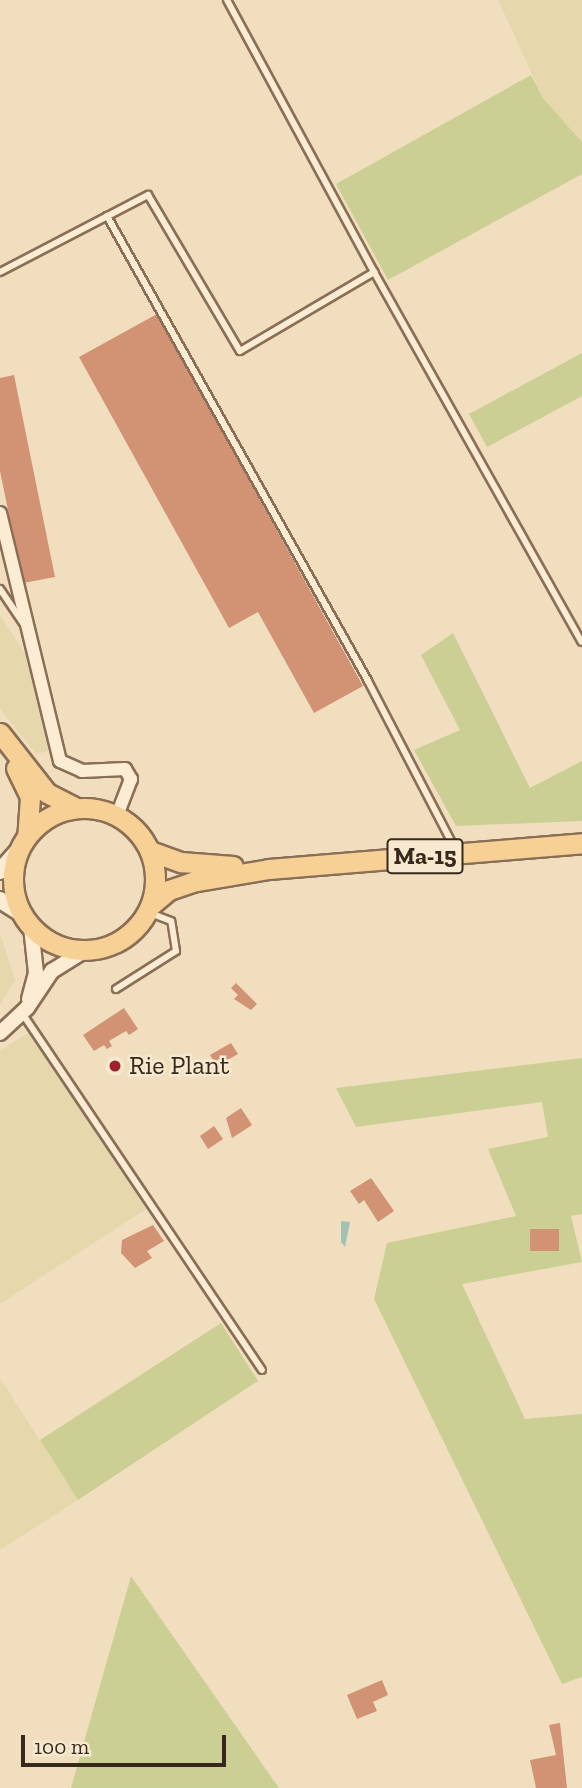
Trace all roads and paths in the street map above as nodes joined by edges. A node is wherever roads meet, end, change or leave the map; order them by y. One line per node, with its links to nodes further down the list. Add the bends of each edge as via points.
1 (227, 0): 4 (lane)
2 (107, 216): 3 (lane); 4 (lane, via 148,195 240,351); 16 (lane, via 368,681)
3 (0, 272)
4 (374, 272): 8 (lane)
5 (0, 513): 7 (street)
6 (0, 589): 7 (lane)
7 (26, 628): 12 (street, via 60,761 82,771 125,769 131,779)
8 (582, 642)
9 (0, 733): 11 (main road, via 47,793)
10 (0, 744): 13 (main road, via 30,797)
11 (76, 808): 12 (main road); 13 (main road, via 54,815)
12 (117, 816): 15 (main road, Ma-15)
13 (23, 843): 18 (main road); 21 (main road, via 13,880)
14 (582, 844): 16 (main road, Ma-15)
15 (150, 851): 17 (main road, Ma-15, via 191,864); 20 (main road, via 156,877)
16 (457, 853): 17 (main road, Ma-15)
17 (269, 869): 20 (main road, Ma-15, via 192,882 169,890)
18 (0, 871)
19 (0, 900): 21 (main road)
20 (149, 908): 22 (main road, Ma-15, via 125,938); 23 (lane, via 171,921 176,951)
21 (26, 920): 22 (main road, via 66,948); 24 (street, via 36,973)
22 (86, 950): 24 (street, via 52,971)
23 (116, 989)
24 (25, 1010): 25 (street); 26 (lane)
25 (0, 1033)
26 (262, 1370)

